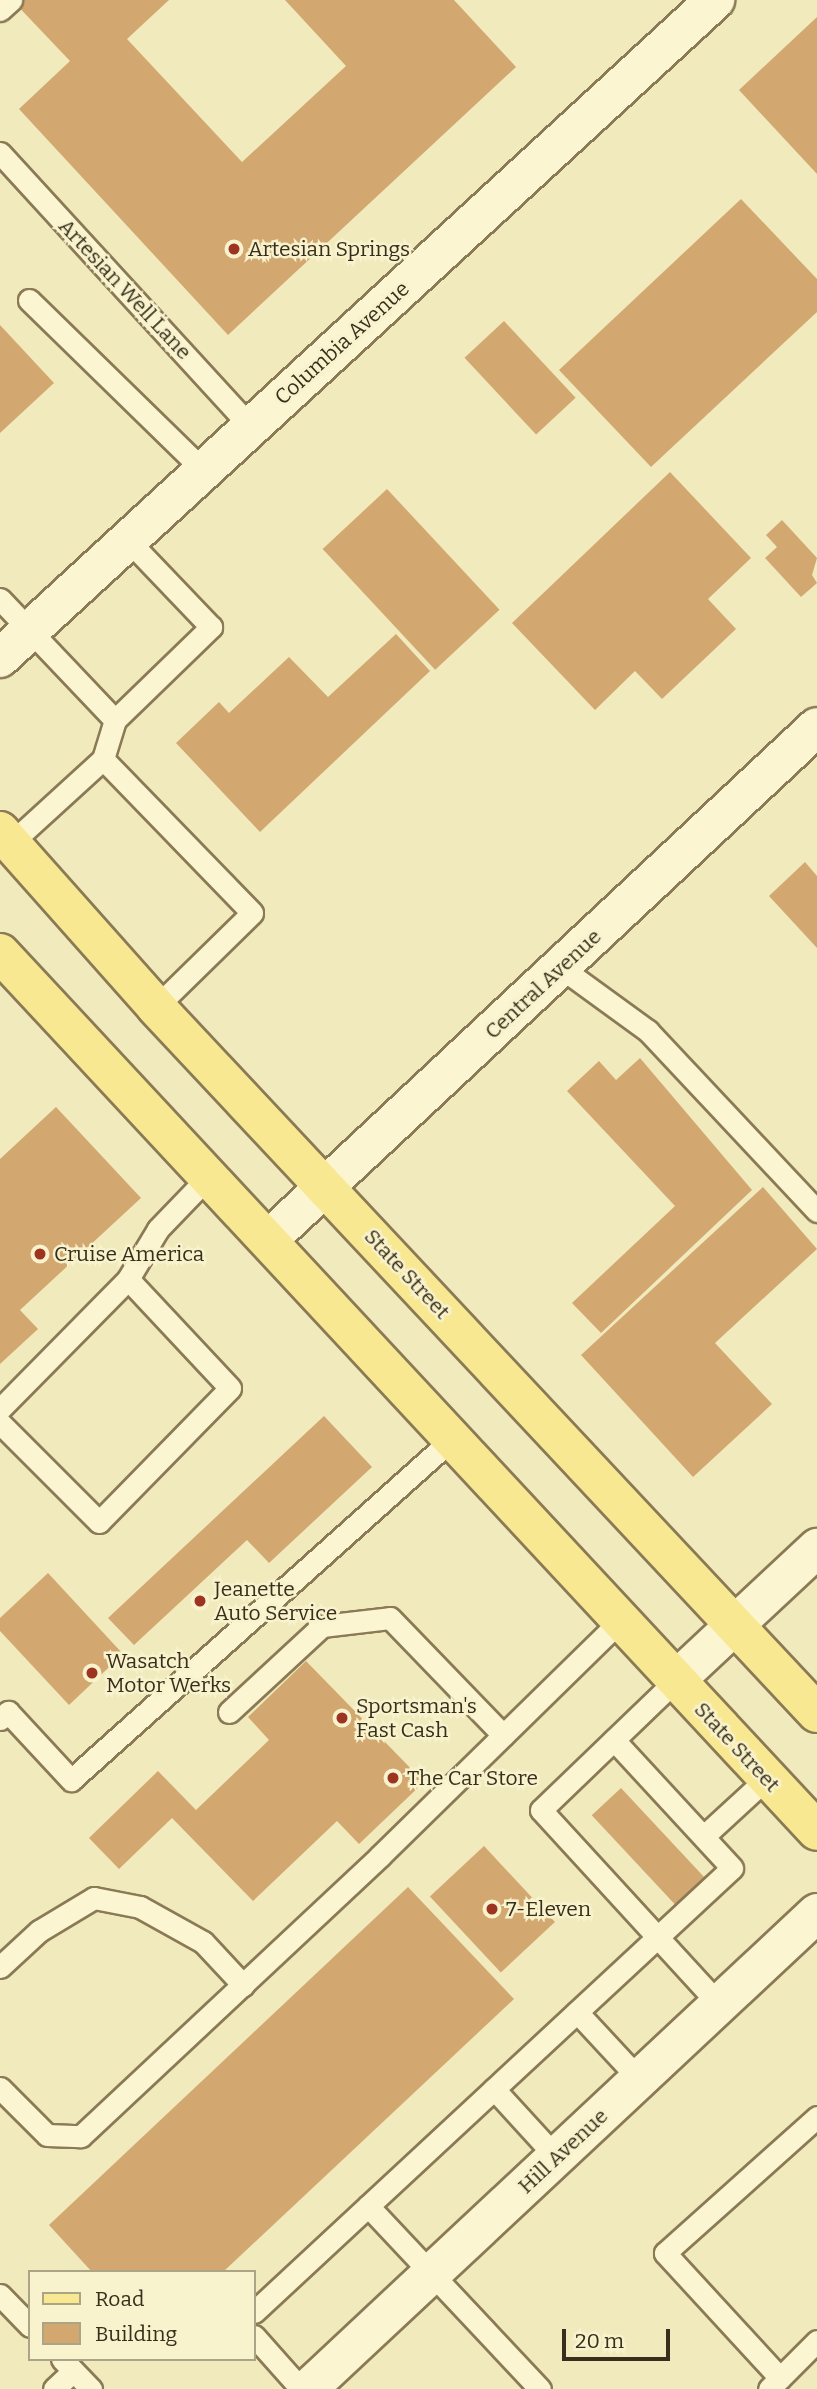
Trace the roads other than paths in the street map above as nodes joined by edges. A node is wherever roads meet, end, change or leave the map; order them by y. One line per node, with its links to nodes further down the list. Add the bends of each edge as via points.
1 (11, 0): 3 (lane)
2 (715, 0): 6 (street, Columbia Avenue)
3 (0, 10)
4 (0, 153): 6 (lane, Artesian Well Lane)
5 (29, 300): 7 (lane)
6 (250, 426): 7 (street, Columbia Avenue)
7 (203, 470): 8 (street, Columbia Avenue)
8 (128, 540): 10 (street, Columbia Avenue); 12 (lane, via 211,627)
9 (0, 599): 10 (lane)
10 (29, 631): 11 (street, Columbia Avenue); 12 (lane)
11 (0, 659)
12 (115, 720): 14 (lane)
13 (817, 727): 17 (street, Central Avenue)
14 (103, 759): 15 (lane); 18 (lane, via 251,913)
15 (6, 837): 18 (main road, State Street)
16 (0, 953): 19 (main road, State Street)
17 (560, 967): 20 (street, Central Avenue); 21 (lane, via 648,1031)
18 (156, 1007): 20 (main road, State Street)
19 (211, 1175): 22 (main road, State Street); 23 (lane, via 158,1229)
20 (326, 1187): 22 (street, Central Avenue); 29 (main road, State Street)
21 (817, 1211)
22 (268, 1240): 26 (main road, State Street)
23 (128, 1279): 24 (lane); 25 (lane, via 230,1388 99,1522)
24 (0, 1409)
25 (0, 1423)
26 (452, 1438): 28 (main road, State Street); 33 (lane, via 71,1780 8,1712)
27 (817, 1548): 29 (street)
28 (620, 1621): 30 (main road, State Street); 34 (lane)
29 (735, 1625): 30 (street); 32 (main road, State Street)
30 (675, 1681): 35 (lane); 36 (main road, State Street)
31 (229, 1712): 34 (lane, via 322,1626 390,1618)
32 (817, 1713)
33 (0, 1719)
34 (503, 1735): 42 (lane)
35 (614, 1740): 38 (lane); 40 (lane, via 541,1810)
36 (766, 1779): 37 (main road, State Street); 38 (lane)
37 (817, 1831)
38 (704, 1836): 40 (lane, via 732,1868)
39 (817, 1913): 43 (street, Hill Avenue)
40 (660, 1936): 43 (lane); 44 (lane)
41 (0, 1967): 42 (lane, via 39,1931 94,1898 140,1907 203,1942)
42 (243, 1984): 46 (lane, via 81,2136 47,2134)
43 (719, 2004): 45 (street, Hill Avenue)
44 (577, 2012): 45 (lane); 47 (lane)
45 (639, 2079): 49 (street, Hill Avenue)
46 (0, 2088)
47 (494, 2089): 49 (lane); 50 (lane)
48 (817, 2117): 58 (lane, via 665,2253)
49 (556, 2157): 51 (street, Hill Avenue)
50 (368, 2206): 51 (lane); 53 (lane)
51 (432, 2273): 62 (street, Hill Avenue); 63 (lane)
52 (0, 2295): 54 (lane)
53 (256, 2310)
54 (28, 2324)
55 (256, 2338): 61 (lane)
56 (817, 2341): 58 (lane)
57 (68, 2365): 59 (lane); 60 (lane)
58 (775, 2383)
59 (54, 2389)
60 (91, 2389)
61 (300, 2389)
62 (308, 2389)
63 (540, 2389)

